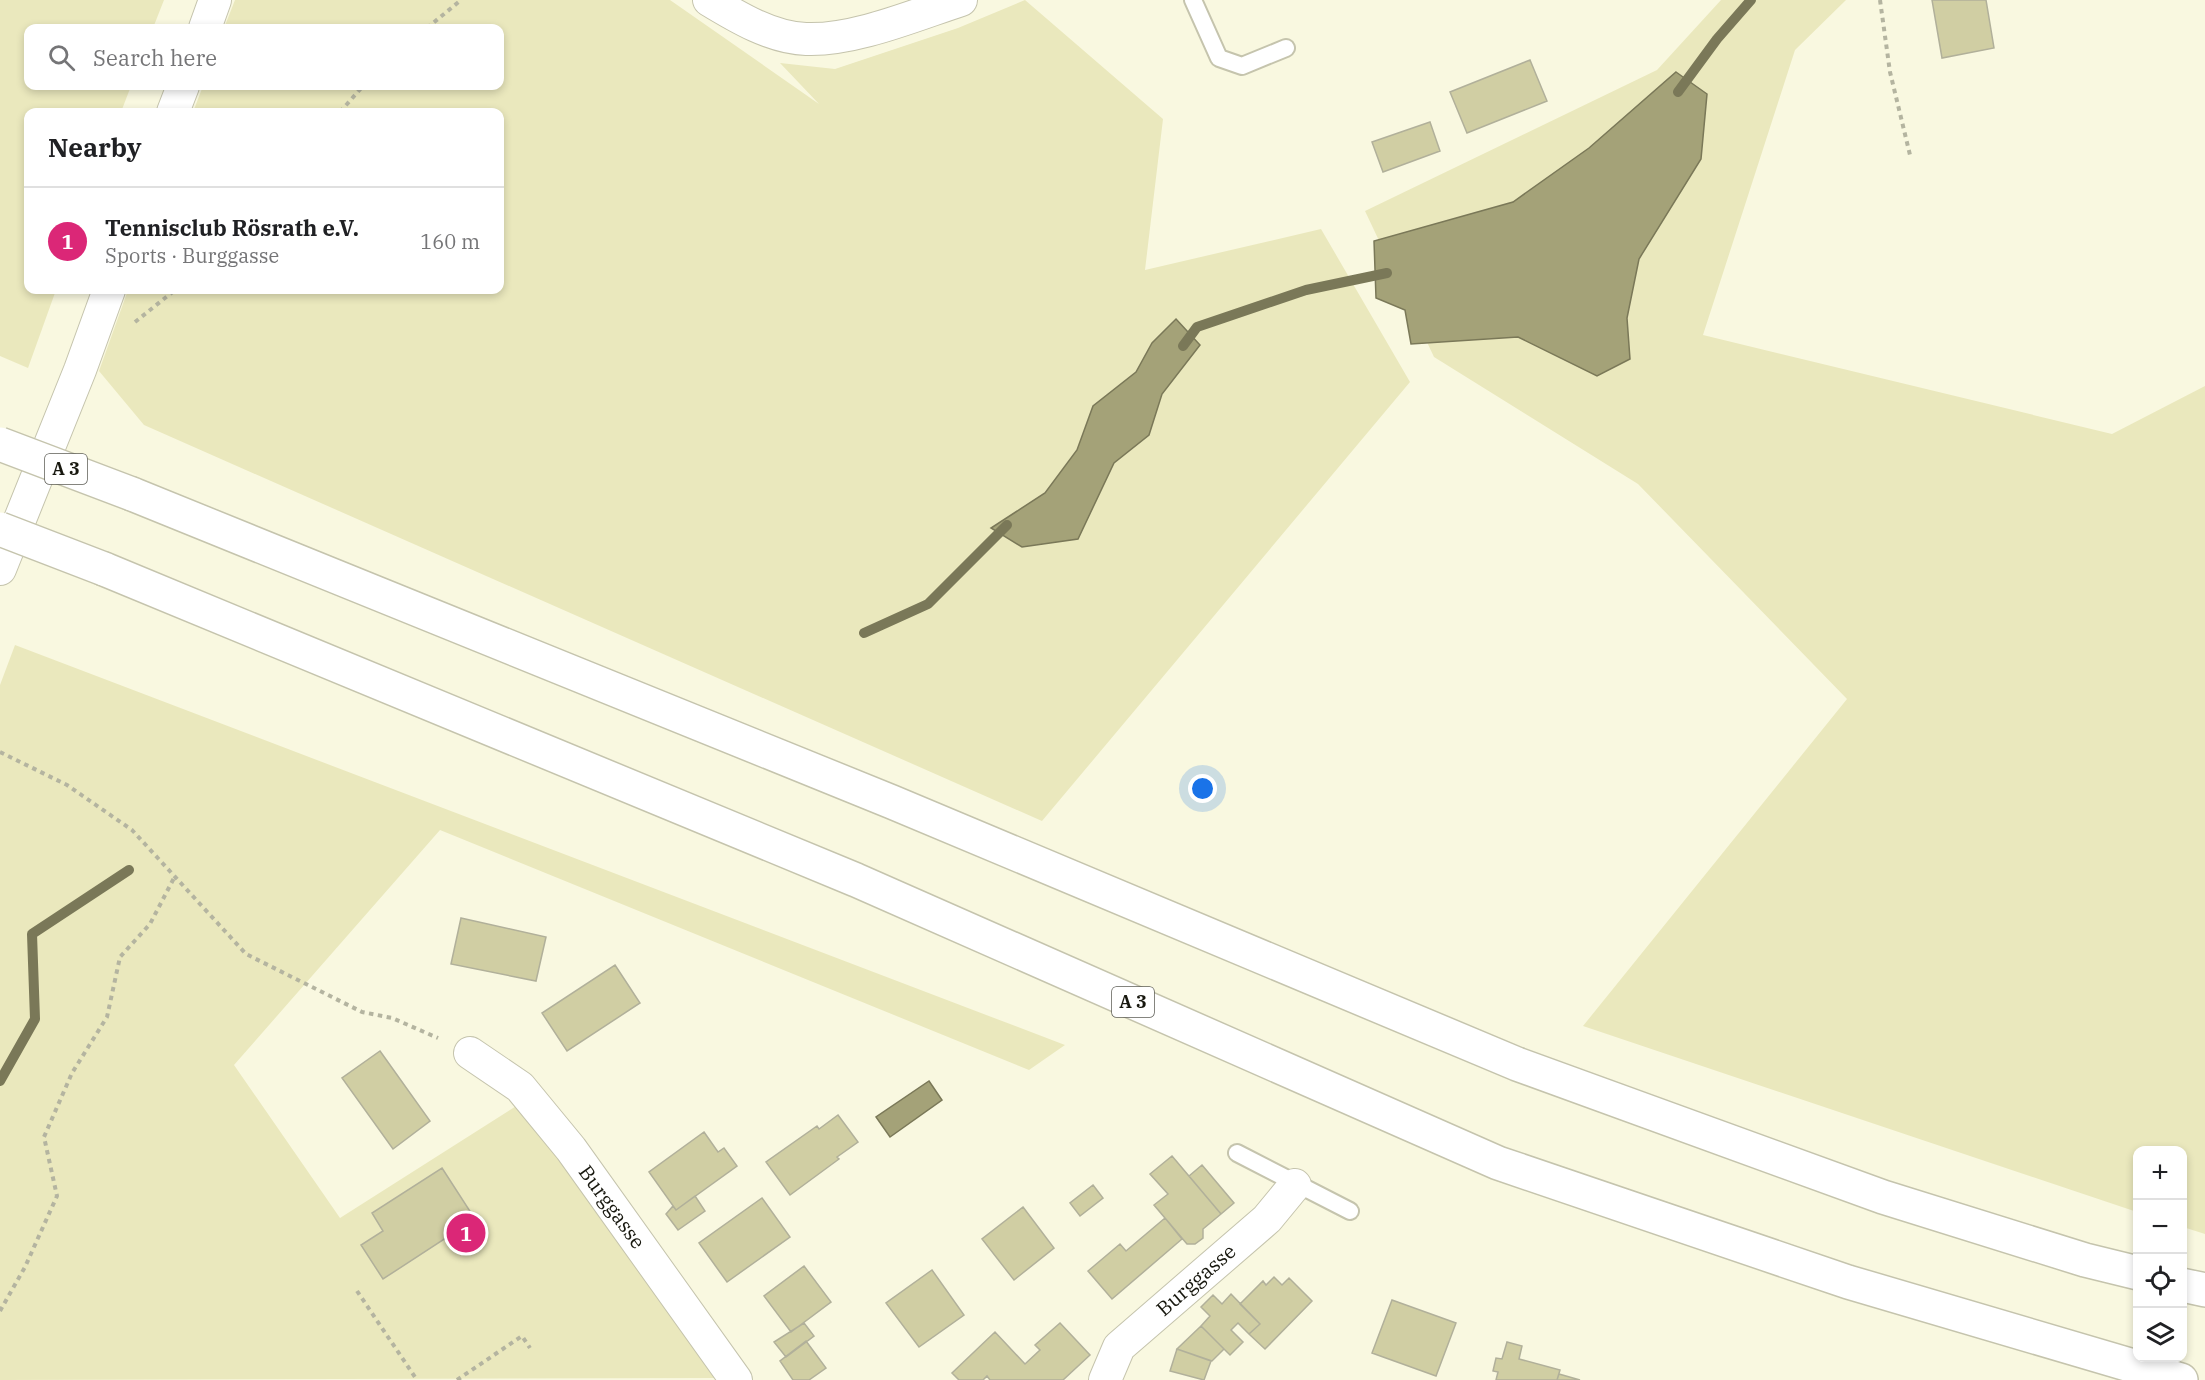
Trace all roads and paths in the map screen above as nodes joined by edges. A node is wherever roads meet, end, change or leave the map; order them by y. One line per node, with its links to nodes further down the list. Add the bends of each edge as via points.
1 (215, 0): 7 (street)
2 (461, 0): 8 (path)
3 (709, 0): 4 (street, via 751,25 805,39 863,32)
4 (961, 0)
5 (1193, 0): 9 (lane, via 1219,58 1242,66)
6 (1880, 0): 14 (path, via 1890,72)
7 (206, 24)
8 (432, 24)
9 (1286, 48)
10 (181, 90): 12 (street)
11 (359, 90): 13 (path)
12 (175, 108)
13 (344, 108)
14 (1910, 155)
15 (108, 294): 18 (street)
16 (0, 444): 25 (highway, A 3, bridge, via 892,802 1517,1064 1883,1197)
17 (0, 529): 35 (highway, A 3, bridge, via 856,880 1498,1163 1848,1282)
18 (0, 569)
19 (0, 752): 20 (path, via 67,785 132,830)
20 (174, 878): 21 (path, via 246,954 362,1012 392,1018); 29 (path, via 150,924 120,957 107,1017 72,1073 44,1137 57,1196)
21 (470, 1053): 33 (street, Burggasse, via 520,1087 549,1122)
22 (1237, 1153): 23 (lane)
23 (1295, 1185): 24 (lane); 34 (street, Burggasse, via 1267,1219 1119,1347)
24 (1350, 1210)
25 (2133, 1272)
26 (2187, 1285): 27 (highway)
27 (2205, 1290)
28 (357, 1291): 31 (path)
29 (0, 1311)
30 (530, 1348): 32 (path, via 522,1336)
31 (417, 1380)
32 (457, 1380)
33 (736, 1380)
34 (1105, 1380)
35 (2181, 1380)

